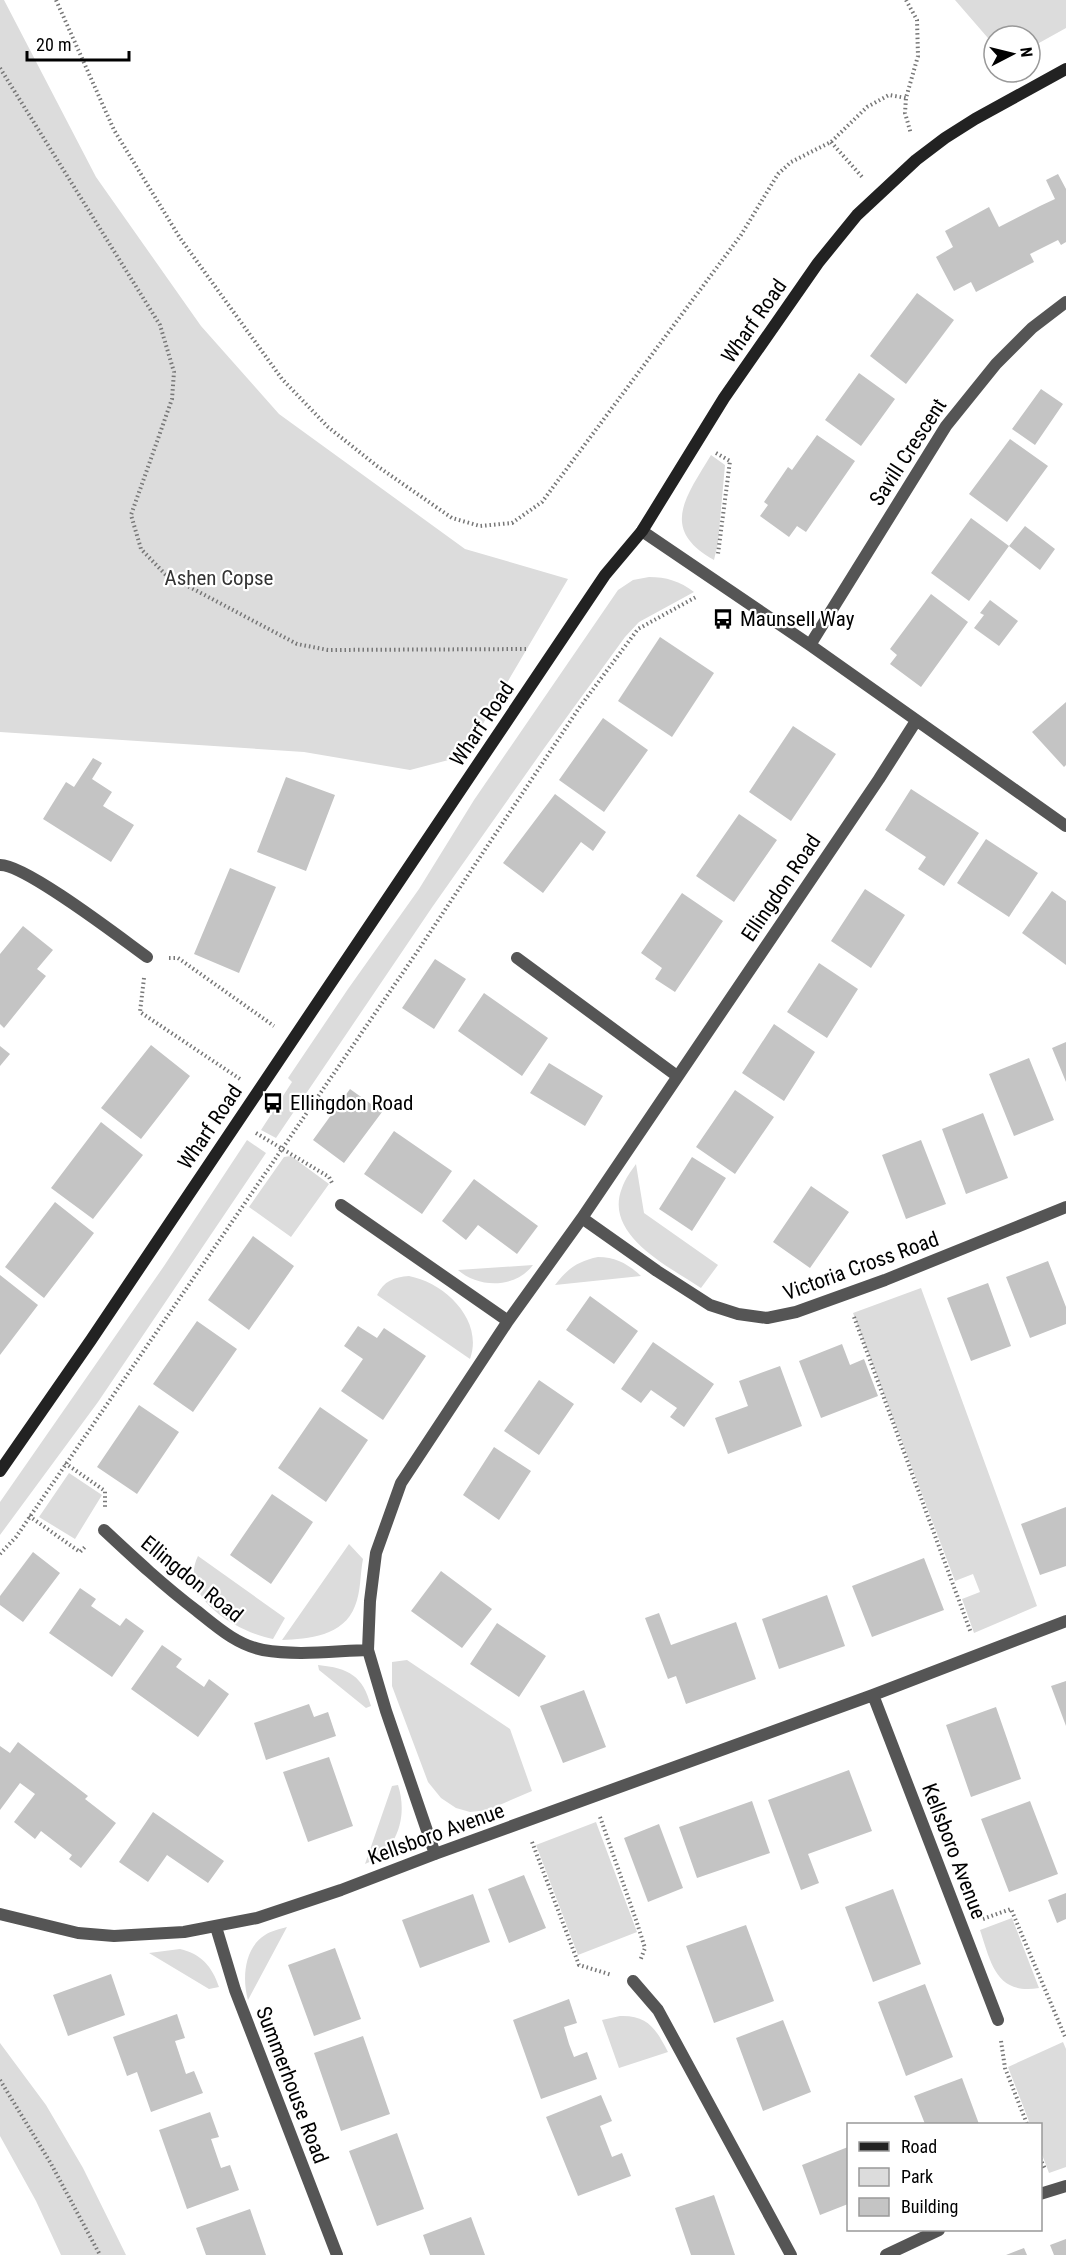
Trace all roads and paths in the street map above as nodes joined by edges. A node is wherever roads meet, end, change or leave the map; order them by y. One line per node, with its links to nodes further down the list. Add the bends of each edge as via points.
1 (56, 0): 6 (path, via 120,140 180,238 282,379 328,427 377,466 452,518 480,526 512,523 542,502 741,235 778,174 791,162)
2 (906, 0): 5 (path, via 917,20 918,56)
3 (0, 68): 14 (path, via 160,325 174,372 172,399 131,515 141,549 165,574 297,644 328,650)
4 (1066, 69): 7 (main road, Wharf Road, via 975,119)
5 (906, 98): 6 (path, via 889,95 867,107); 7 (path, via 907,125)
6 (831, 142): 8 (path)
7 (920, 156): 8 (main road, Wharf Road)
8 (878, 194): 10 (main road, Wharf Road, via 818,263)
9 (1066, 302): 13 (street, Savill Crescent, via 1032,328 996,364 952,417)
10 (696, 441): 11 (main road, Wharf Road); 12 (path, via 730,461)
11 (642, 531): 12 (street); 14 (main road, Wharf Road, via 605,575)
12 (715, 582): 13 (street); 24 (path, via 695,598 638,629 579,708)
13 (810, 645): 15 (street)
14 (556, 649): 22 (main road, Wharf Road)
15 (916, 721): 16 (street); 21 (street, Ellingdon Road)
16 (1066, 826)
17 (0, 866): 18 (street, via 20,870)
18 (147, 957): 20 (path, via 178,958); 22 (path, via 140,1012)
19 (517, 958): 21 (street)
20 (277, 1028)
21 (677, 1076): 27 (street, Ellingdon Road)
22 (259, 1090): 23 (main road, Wharf Road)
23 (238, 1122): 24 (path); 30 (main road, Wharf Road, via 92,1340)
24 (280, 1149): 25 (path, via 329,1177); 31 (path)
25 (341, 1205): 29 (street)
26 (1066, 1207): 28 (street, Victoria Cross Road)
27 (582, 1218): 28 (street, Victoria Cross Road, via 699,1299 738,1314 781,1317); 29 (street, Ellingdon Road)
28 (845, 1294): 37 (path)
29 (508, 1322): 36 (street, Ellingdon Road, via 401,1483 376,1553)
30 (2, 1462)
31 (65, 1463): 32 (path); 33 (path, via 105,1491)
32 (29, 1516): 33 (path, via 80,1552); 34 (path)
33 (104, 1530): 36 (street, Ellingdon Road, via 157,1580 245,1644 284,1652)
34 (0, 1554)
35 (1066, 1622): 37 (street, Kellsboro Avenue)
36 (368, 1650): 41 (street, Ellingdon Road)
37 (978, 1654): 38 (street, Kellsboro Avenue)
38 (873, 1695): 39 (street, Kellsboro Avenue); 43 (street, Kellsboro Avenue)
39 (593, 1797): 40 (street, Kellsboro Avenue); 45 (path, via 645,1948)
40 (524, 1821): 41 (street, Kellsboro Avenue); 45 (path, via 579,1965)
41 (435, 1854): 44 (street, Kellsboro Avenue, via 286,1909)
42 (0, 1914): 44 (street, Kellsboro Avenue, via 78,1933 114,1936)
43 (962, 1926): 46 (street, Kellsboro Avenue); 47 (path, via 1011,1909)
44 (216, 1927): 54 (street, Summerhouse Road, via 235,1990)
45 (633, 1981): 55 (street, via 658,2010)
46 (998, 2020): 49 (path, via 1005,2068)
47 (1066, 2038)
48 (0, 2080): 53 (path)
49 (1027, 2123)
50 (1066, 2186): 51 (street)
51 (1042, 2194)
52 (935, 2231): 56 (street)
53 (100, 2255)
54 (337, 2255)
55 (791, 2255)
56 (886, 2255)

